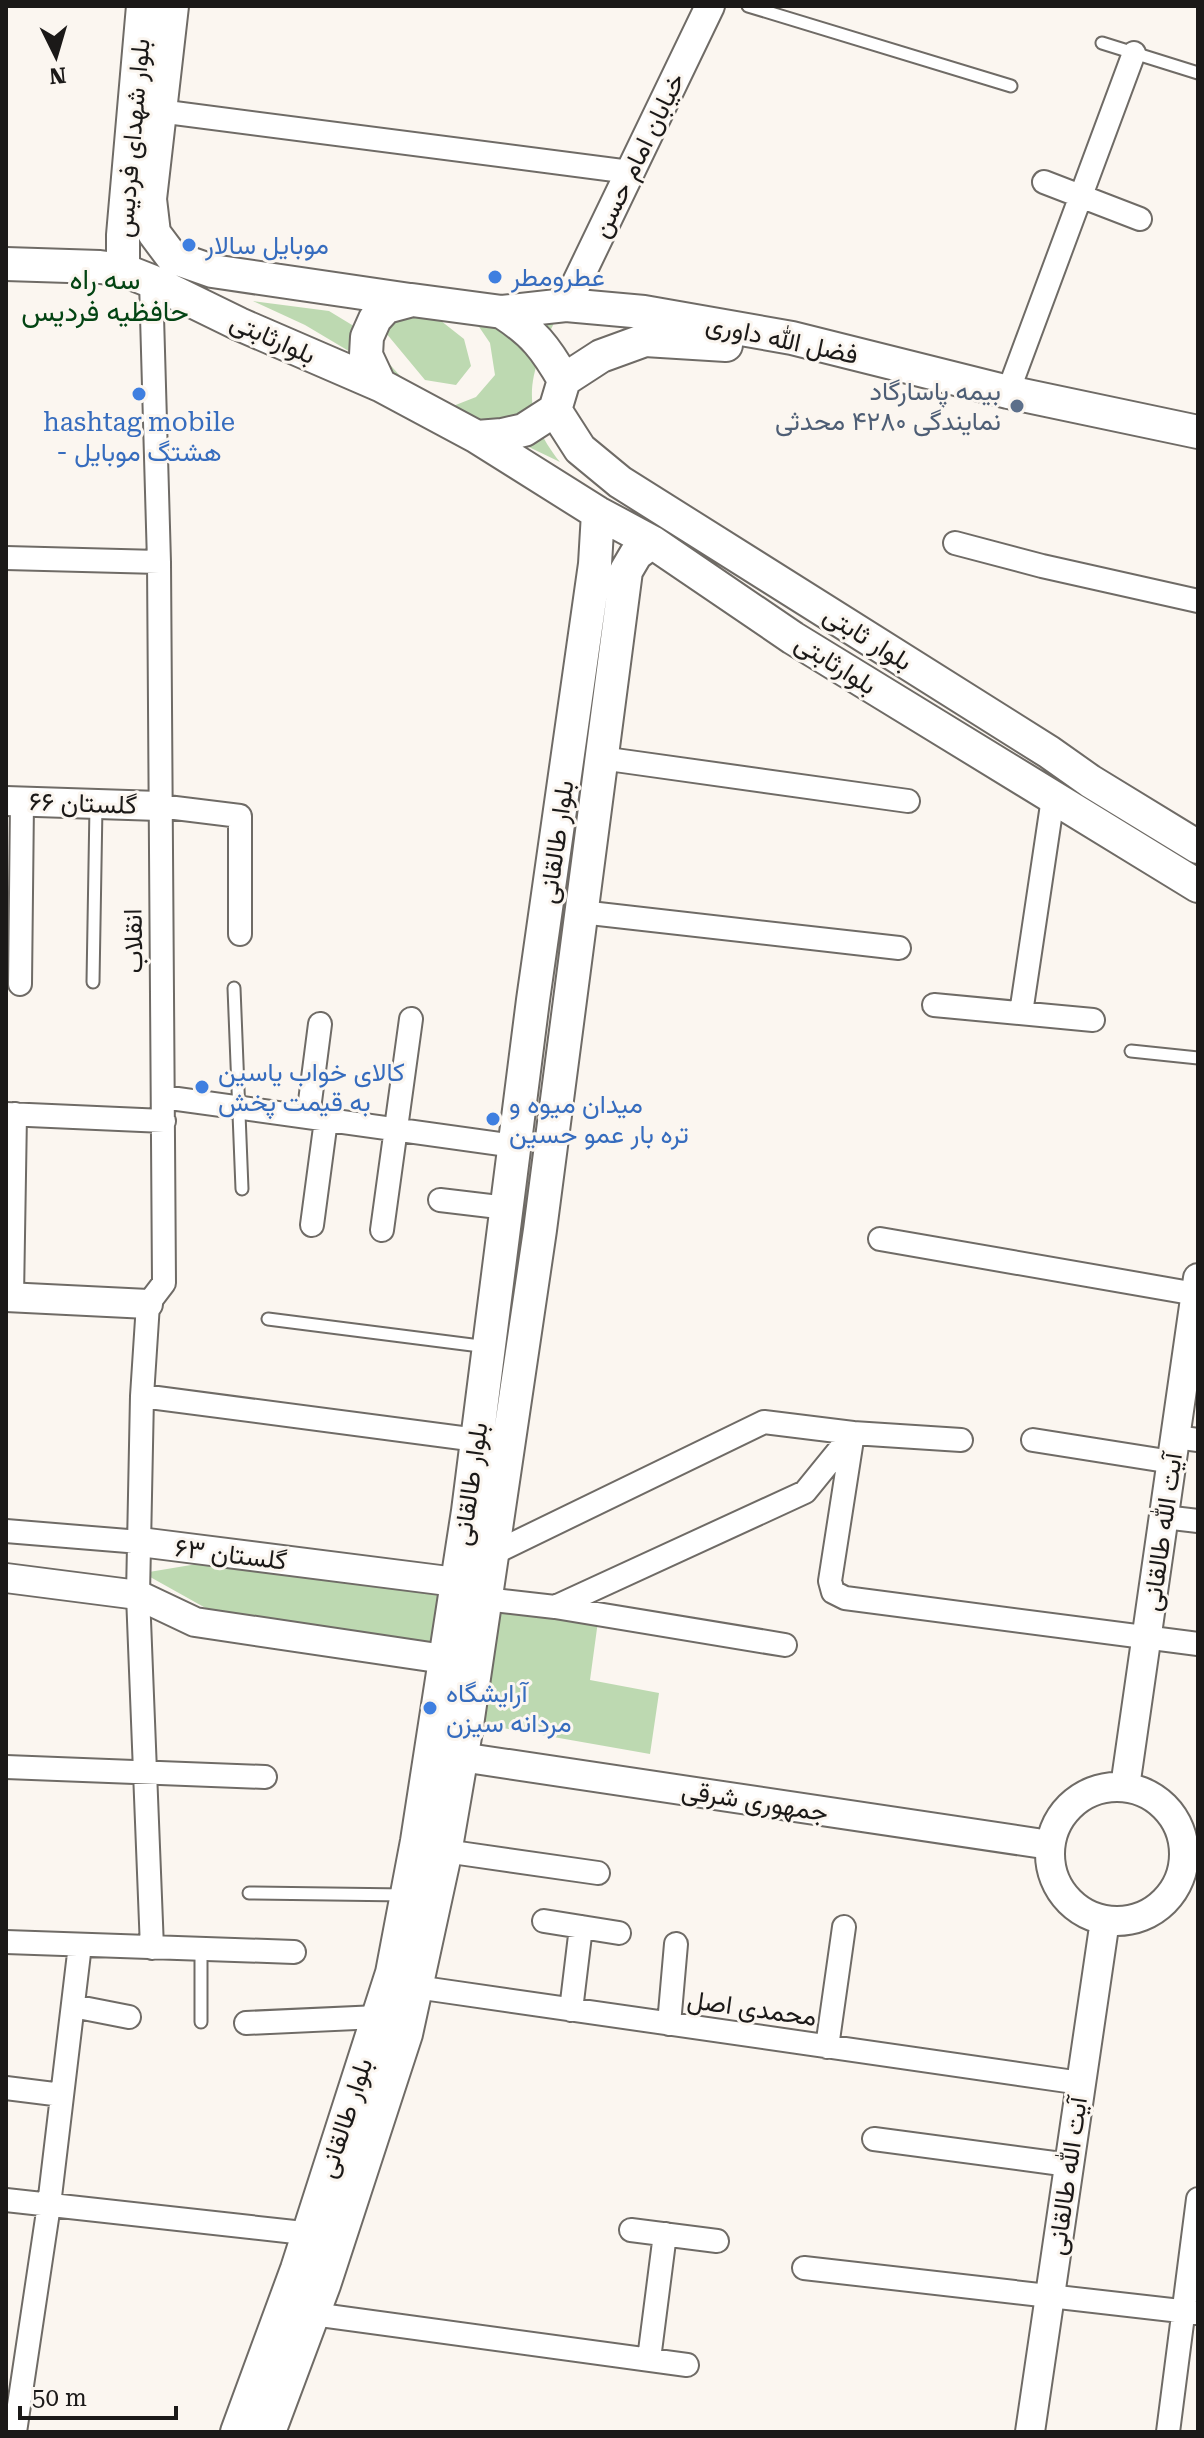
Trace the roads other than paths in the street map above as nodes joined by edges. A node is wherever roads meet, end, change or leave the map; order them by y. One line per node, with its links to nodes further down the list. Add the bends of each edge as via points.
1 (143, 6): 15 (main road, بلوار شهدای فردیس, via 123,235)
2 (172, 6): 9 (main road, بلوار شهدای فردیس)
3 (710, 6): 10 (street, خیابان امام حسن)
4 (748, 6): 8 (lane)
5 (1102, 43): 6 (lane)
6 (1134, 53): 7 (lane); 12 (street)
7 (1198, 73)
8 (1011, 86)
9 (159, 111): 10 (street); 15 (main road, بلوار شهدای فردیس)
10 (630, 172): 17 (street, خیابان امام حسن)
11 (1044, 182): 12 (street)
12 (1080, 196): 13 (street); 20 (street)
13 (1140, 219)
14 (6, 264): 15 (main road)
15 (148, 269): 16 (main road, via 212,271); 19 (main road, بلوارثابتی, via 239,324); 29 (street, انقلاب)
16 (412, 300): 18 (main road); 19 (main road, via 386,307 367,337 366,355)
17 (566, 305): 18 (main road, فضل الله داوری); 20 (main road, فضل الله داوری, via 644,312 792,338)
18 (502, 312): 21 (main road, via 528,329 548,352)
19 (380, 385): 23 (main road)
20 (1008, 392): 22 (main road, فضل الله داوری)
21 (559, 395): 23 (main road, via 524,430); 24 (main road, فضل الله داوری, via 601,356 645,340 709,343 789,355); 32 (main road, بلوار ثابتی, via 580,449 620,482)
22 (1198, 432)
23 (477, 437): 25 (main road, بلوارثابتی)
24 (1198, 450)
25 (598, 513): 26 (main road, بلوارثابتی); 30 (main road, بلوار طالقانی)
26 (652, 542): 30 (main road); 35 (main road, بلوارثابتی, via 793,638)
27 (955, 543): 31 (street)
28 (6, 558): 29 (street)
29 (159, 562): 39 (street, انقلاب)
30 (610, 567): 33 (main road, بلوار طالقانی); 61 (main road, بلوار طالقانی)
31 (1198, 601)
32 (1049, 752): 34 (main road, بلوار ثابتی); 35 (main road)
33 (601, 758): 36 (street); 42 (main road, بلوار طالقانی)
34 (1075, 770): 35 (main road); 40 (main road, بلوار ثابتی)
35 (1041, 790): 41 (main road, بلوارثابتی); 49 (street)
36 (908, 801)
37 (14, 802): 38 (street, گلستان ۶۶); 46 (street)
38 (96, 804): 39 (street, گلستان ۶۶); 45 (lane)
39 (159, 806): 43 (street, via 240,816); 55 (street, انقلاب)
40 (1198, 847)
41 (1198, 886)
42 (581, 912): 44 (street); 83 (main road, بلوار طالقانی)
43 (240, 934)
44 (899, 948)
45 (93, 982)
46 (20, 984)
47 (234, 988): 56 (lane)
48 (934, 1005): 49 (street)
49 (1021, 1013): 51 (street)
50 (411, 1019): 60 (street)
51 (1093, 1020)
52 (320, 1024): 58 (street)
53 (1131, 1051): 54 (lane)
54 (1198, 1058)
55 (163, 1097): 56 (street); 59 (street, انقلاب)
56 (239, 1108): 58 (street); 62 (lane)
57 (10, 1114): 59 (street); 69 (street)
58 (317, 1118): 60 (street); 65 (street)
59 (164, 1121): 70 (street, انقلاب, via 164,1283)
60 (396, 1129): 61 (street); 66 (street)
61 (515, 1146): 64 (main road, بلوار طالقانی)
62 (242, 1189)
63 (440, 1200): 64 (street)
64 (507, 1208): 72 (main road, بلوار طالقانی)
65 (312, 1225)
66 (382, 1230)
67 (880, 1239): 68 (street)
68 (1197, 1286): 78 (street, آیت الله طالقانی)
69 (9, 1297): 70 (street)
70 (148, 1304): 73 (street, انقلاب)
71 (268, 1319): 72 (lane)
72 (489, 1347): 75 (main road, بلوار طالقانی)
73 (142, 1396): 75 (street); 82 (street, انقلاب)
74 (853, 1433): 76 (street); 83 (street, via 764,1422); 88 (street, via 805,1492); 89 (street, via 830,1581 833,1592 845,1598)
75 (477, 1440): 85 (main road, بلوار طالقانی)
76 (961, 1440)
77 (1033, 1440): 78 (street)
78 (1182, 1446): 79 (street, آیت الله طالقانی)
79 (1164, 1517): 80 (street); 89 (street, آیت الله طالقانی)
80 (1198, 1521)
81 (6, 1531): 82 (street, گلستان ۶۳)
82 (140, 1542): 85 (street, گلستان ۶۳); 86 (street, انقلاب)
83 (492, 1554): 87 (main road, بلوار طالقانی)
84 (6, 1578): 86 (street)
85 (456, 1582): 92 (main road, بلوار طالقانی)
86 (138, 1595): 92 (street, via 195,1622); 95 (street, انقلاب)
87 (485, 1599): 88 (street); 93 (main road, بلوار طالقانی)
88 (555, 1607): 91 (street)
89 (1147, 1637): 90 (street); 97 (street, آیت الله طالقانی)
90 (1198, 1644)
91 (785, 1645)
92 (444, 1659): 103 (main road, بلوار طالقانی)
93 (461, 1757): 98 (street, جمهوری شرقی); 99 (main road, بلوار طالقانی)
94 (6, 1767): 95 (street)
95 (145, 1772): 96 (street); 112 (street, انقلاب)
96 (265, 1777)
97 (1125, 1787): 98 (street, via 1104,1787 1067,1807 1055,1824); 100 (street, via 1146,1792 1163,1804 1176,1820)
98 (1050, 1845): 104 (street, via 1056,1885 1085,1913)
99 (445, 1851): 101 (street); 115 (main road, بلوار طالقانی)
100 (1191, 1862): 104 (street, via 1166,1900 1148,1914)
101 (598, 1873)
102 (249, 1893): 103 (lane)
103 (406, 1895): 119 (main road, بلوار طالقانی)
104 (1105, 1920): 124 (street, آیت الله طالقانی)
105 (544, 1921): 106 (street)
106 (581, 1927): 108 (street); 117 (street)
107 (844, 1927): 123 (street)
108 (619, 1933)
109 (6, 1942): 111 (street)
110 (676, 1944): 122 (street)
111 (80, 1945): 112 (street); 116 (street)
112 (152, 1948): 113 (street)
113 (201, 1949): 114 (street); 120 (lane)
114 (294, 1952)
115 (416, 1987): 117 (street, محمدی اصل); 134 (main road, بلوار طالقانی, via 406,2034)
116 (73, 2006): 118 (street); 126 (street)
117 (571, 2010): 122 (street, محمدی اصل)
118 (129, 2017)
119 (378, 2017): 121 (street); 134 (main road, بلوار طالقانی)
120 (201, 2022)
121 (246, 2023)
122 (669, 2024): 123 (street, محمدی اصل)
123 (827, 2047): 124 (street, محمدی اصل)
124 (1081, 2083): 128 (street, آیت الله طالقانی)
125 (6, 2088): 126 (street)
126 (62, 2095): 131 (street)
127 (874, 2139): 128 (street)
128 (1069, 2165): 137 (street, آیت الله طالقانی)
129 (1198, 2199): 138 (street)
130 (6, 2200): 131 (street)
131 (49, 2205): 134 (street); 141 (street)
132 (631, 2230): 133 (street)
133 (665, 2234): 135 (street); 140 (street)
134 (324, 2235): 139 (main road, بلوار طالقانی); 144 (main road, بلوار طالقانی)
135 (717, 2241)
136 (804, 2268): 137 (street)
137 (1050, 2295): 138 (street); 146 (street, آیت الله طالقانی)
138 (1191, 2312): 147 (street)
139 (313, 2314): 140 (street); 145 (main road, بلوار طالقانی)
140 (649, 2359): 142 (street)
141 (16, 2362): 143 (street)
142 (687, 2365)
143 (15, 2432)
144 (237, 2432)
145 (269, 2432)
146 (1030, 2432)
147 (1168, 2432)

